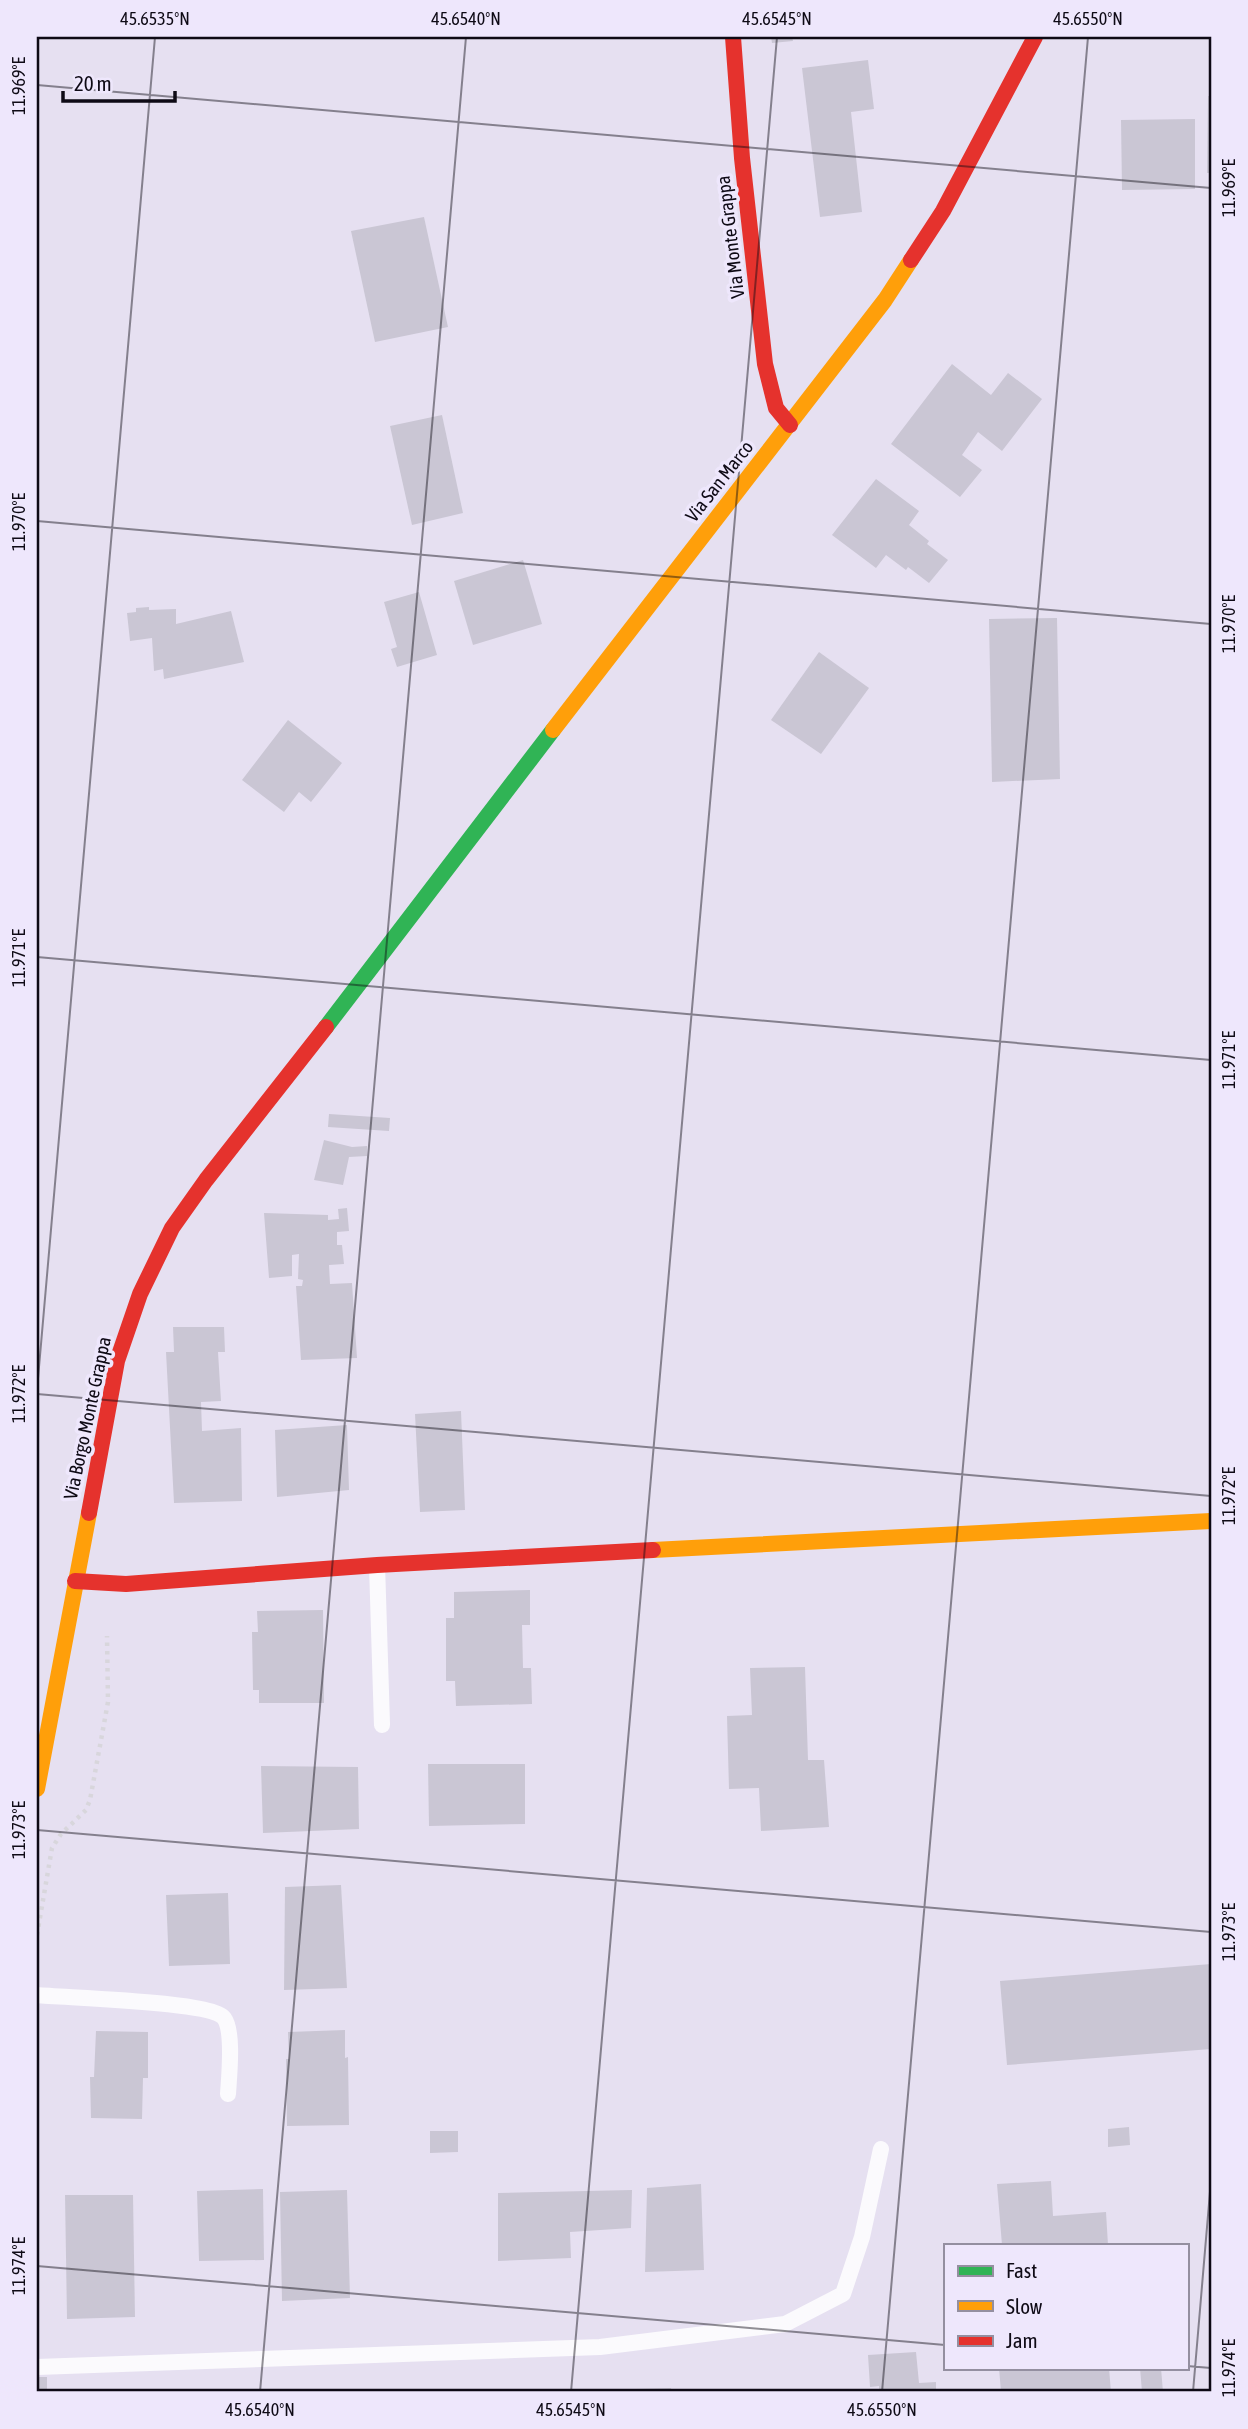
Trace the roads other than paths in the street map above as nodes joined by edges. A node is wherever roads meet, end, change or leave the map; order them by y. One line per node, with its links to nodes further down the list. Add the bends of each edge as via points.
1 (733, 37): 3 (street, Via Monte Grappa, via 765,364 775,405)
2 (1035, 37): 3 (street, Via San Marco, via 932,231)
3 (790, 425): 4 (street, Via San Marco)
4 (402, 929): 7 (street, Via Borgo Monte Grappa, via 206,1180 156,1257 117,1361)
5 (1211, 1521): 6 (street)
6 (377, 1565): 7 (street, via 126,1584); 8 (lane)
7 (75, 1581): 9 (street, Via Borgo Monte Grappa)
8 (382, 1726)
9 (37, 1789)
10 (37, 1995): 11 (lane, via 216,2011 229,2031)
11 (228, 2094)
12 (881, 2148): 13 (lane, via 862,2237 843,2294 785,2324 600,2347)
13 (37, 2367)

